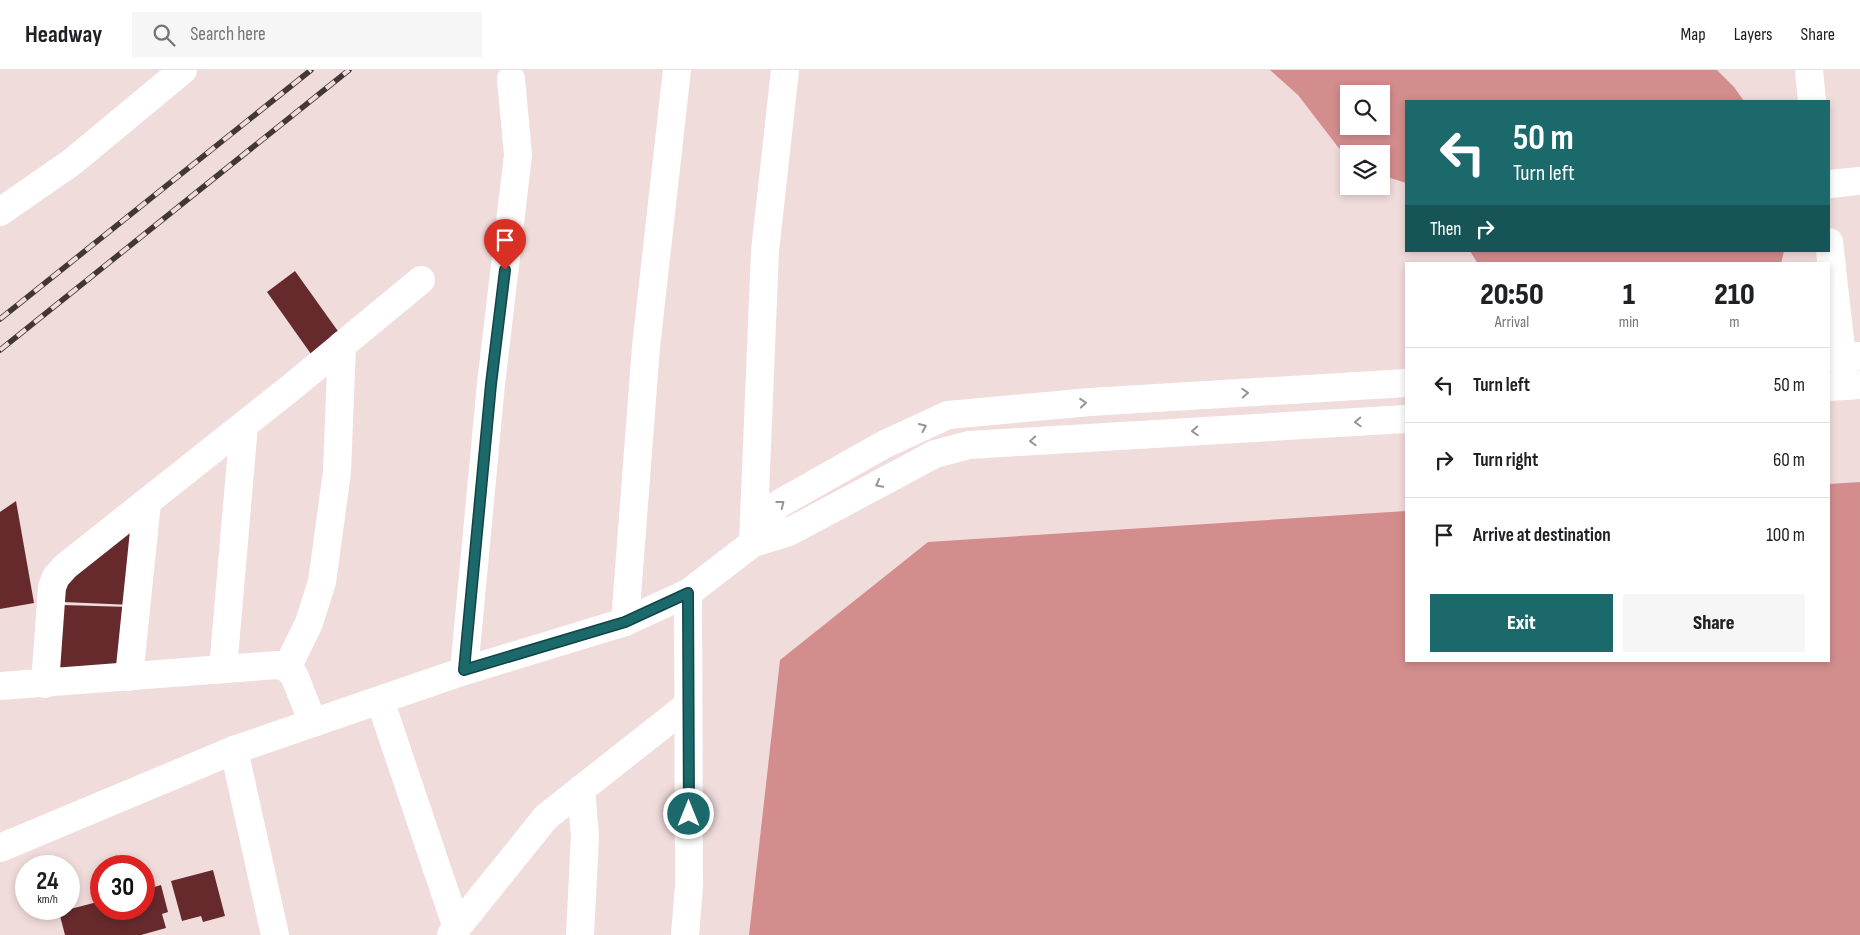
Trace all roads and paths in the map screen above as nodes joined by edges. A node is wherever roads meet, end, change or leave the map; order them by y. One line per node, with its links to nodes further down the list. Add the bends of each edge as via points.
1 (183, 70): 9 (street, via 72,162)
2 (677, 70): 21 (street, via 646,346)
3 (785, 70): 19 (street, via 765,250)
4 (1809, 70): 6 (street)
5 (511, 79): 24 (street, via 518,155 491,384)
6 (1812, 100)
7 (1860, 181): 8 (street)
8 (1830, 184)
9 (0, 212)
10 (1830, 250): 13 (street)
11 (421, 280): 12 (street)
12 (342, 346): 17 (street); 22 (street, via 337,472 322,582 309,623)
13 (1844, 357): 15 (street)
14 (1405, 383): 19 (street, one-way to 14, via 777,505 885,444 948,415 1090,402)
15 (1846, 386)
16 (1405, 419): 19 (street, one-way to 19, via 969,445 935,454 789,532)
17 (244, 425): 18 (street); 23 (street)
18 (147, 502): 25 (street); 26 (street, via 56,576 52,587)
19 (753, 543): 20 (street)
20 (688, 593): 21 (street); 29 (street)
21 (625, 622): 24 (street)
22 (287, 668): 23 (street, via 278,665); 30 (street, via 294,675)
23 (223, 670): 25 (street)
24 (464, 670): 28 (street)
25 (129, 677): 26 (street)
26 (45, 684): 27 (street)
27 (0, 686)
28 (380, 700): 30 (street); 34 (street)
29 (688, 705): 32 (street); 37 (street, via 689,886)
30 (313, 722): 31 (street)
31 (234, 750): 33 (street); 35 (street)
32 (581, 789): 34 (street, via 546,817); 36 (street, via 586,836)
33 (0, 848)
34 (454, 932)
35 (275, 935)
36 (580, 935)
37 (685, 935)

